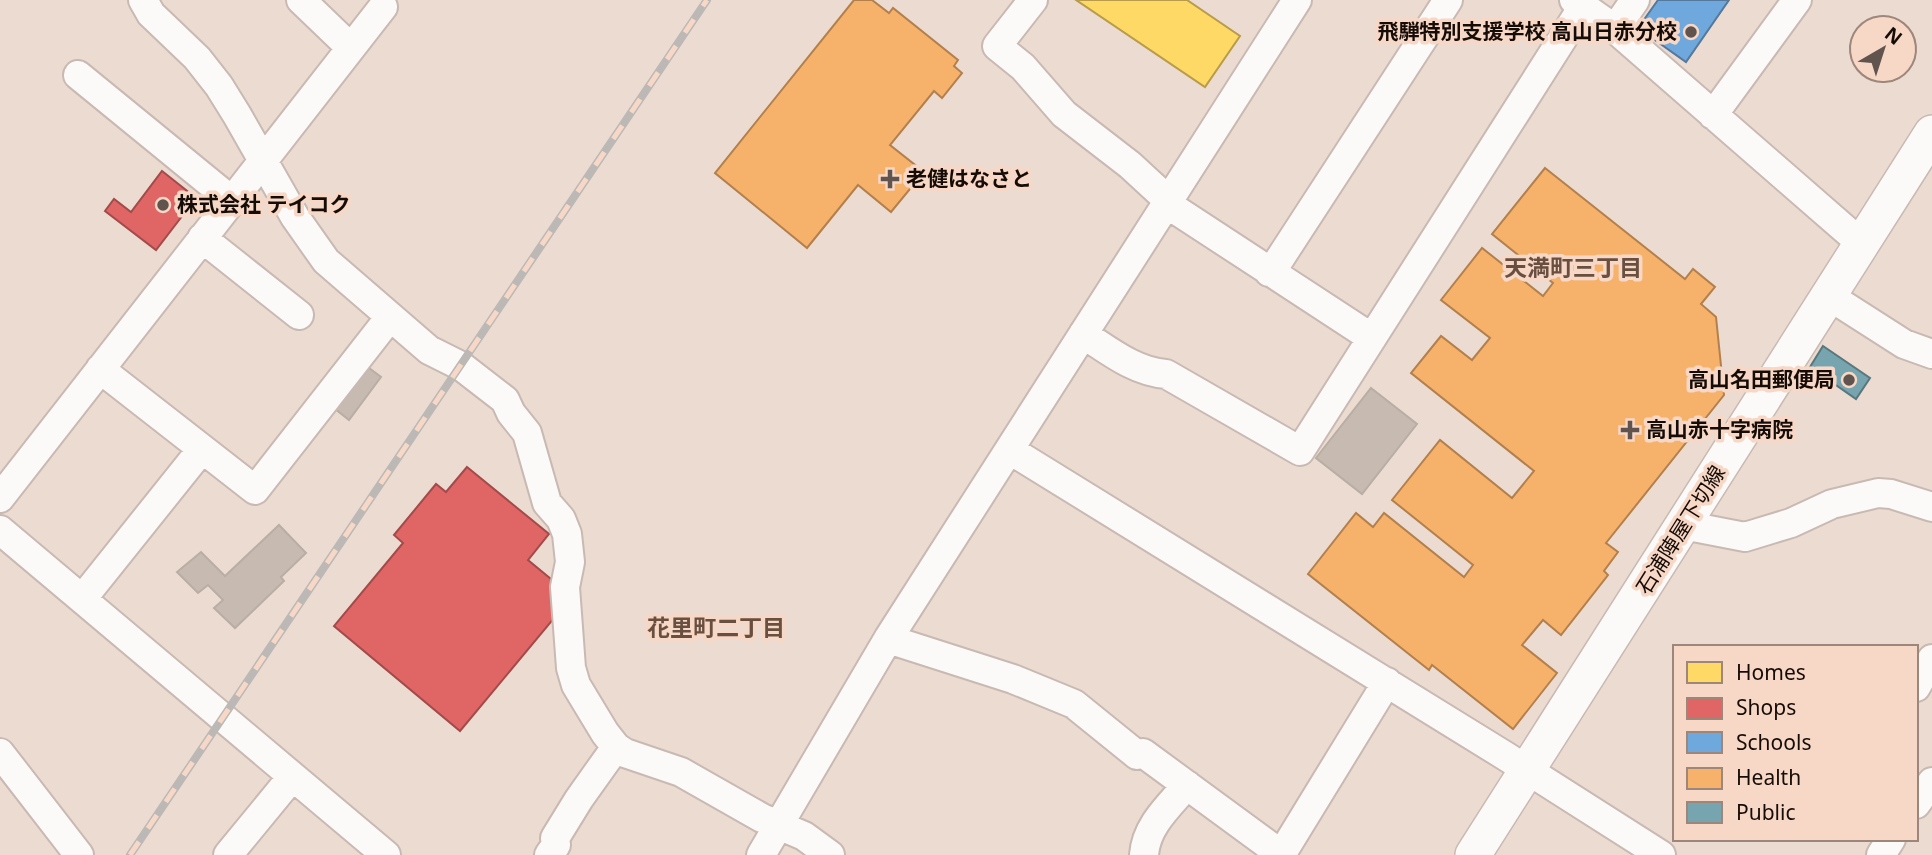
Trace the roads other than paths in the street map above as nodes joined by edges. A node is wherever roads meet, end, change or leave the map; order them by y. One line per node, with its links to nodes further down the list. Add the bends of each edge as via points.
1 (143, 0): 15 (street, via 219,86)
2 (301, 0): 11 (street)
3 (1033, 0): 17 (street, via 997,46 1023,67 1063,114 1130,165)
4 (1297, 0): 17 (street)
5 (1448, 0): 20 (street)
6 (1635, 0): 10 (street)
7 (1797, 0): 13 (street)
8 (1580, 3): 10 (street); 25 (street)
9 (383, 7): 11 (street)
10 (1615, 29): 13 (street)
11 (351, 48): 15 (street)
12 (78, 75): 16 (street)
13 (1713, 116): 19 (street)
14 (1932, 132): 19 (main road, 石浦陣屋下切線)
15 (262, 160): 16 (street); 23 (street, via 326,261)
16 (231, 200): 18 (street)
17 (1168, 202): 20 (street); 24 (street)
18 (202, 238): 22 (street); 27 (street)
19 (1862, 244): 21 (main road, 石浦陣屋下切線)
20 (1269, 272): 25 (street)
21 (1829, 296): 26 (street, via 1904,344); 32 (main road, 石浦陣屋下切線)
22 (299, 315)
23 (390, 317): 28 (street, via 255,491); 39 (street, via 429,350 461,366 505,400 527,433 547,503 567,534 570,562 565,587 571,668 588,708)
24 (1083, 334): 25 (street, via 1126,362 1166,374 1300,451); 29 (street)
25 (1372, 338)
26 (1932, 354)
27 (100, 369): 28 (street); 30 (street)
28 (202, 449): 34 (street)
29 (1010, 450): 35 (street); 37 (street)
30 (0, 498)
31 (1932, 507): 32 (street, via 1878,493 1832,504 1745,537)
32 (1684, 525): 40 (main road, 石浦陣屋下切線)
33 (0, 530): 34 (street)
34 (82, 599): 42 (street)
35 (888, 639): 44 (street, via 982,668 1074,704 1137,755 1143,753); 46 (street)
36 (1932, 659): 38 (street)
37 (1387, 682): 40 (street); 54 (street)
38 (1918, 684)
39 (617, 747): 46 (street, via 681,772); 47 (street, via 573,809)
40 (1528, 770): 55 (main road, 石浦陣屋下切線); 56 (street)
41 (5, 772): 48 (street)
42 (292, 777): 49 (street); 50 (street)
43 (1932, 782): 45 (street)
44 (1187, 785): 53 (street, via 1158,817); 54 (street)
45 (1918, 801)
46 (778, 824): 51 (street); 52 (street)
47 (552, 850)
48 (79, 855)
49 (228, 855)
50 (386, 855)
51 (761, 855)
52 (830, 855)
53 (1144, 855)
54 (1281, 855)
55 (1473, 855)
56 (1661, 855)

